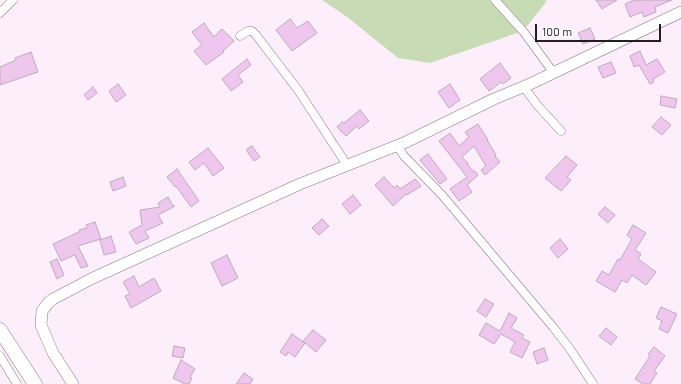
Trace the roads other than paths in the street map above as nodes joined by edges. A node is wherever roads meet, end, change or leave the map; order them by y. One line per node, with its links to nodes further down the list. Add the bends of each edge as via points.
1 (13, 0): 4 (street)
2 (495, 0): 6 (street, via 523,31)
3 (681, 12): 6 (street)
4 (0, 13)
5 (240, 36): 10 (street, via 248,31 256,35 298,90)
6 (553, 72): 7 (street)
7 (523, 86): 8 (street); 9 (street)
8 (561, 131)
9 (397, 145): 10 (street); 16 (street, via 553,326)
10 (347, 165): 15 (street, via 99,275 49,302 42,311 41,325 53,353)
11 (0, 330): 14 (highway)
12 (0, 356): 13 (street)
13 (17, 384)
14 (35, 384)
15 (73, 384)
16 (593, 384)

